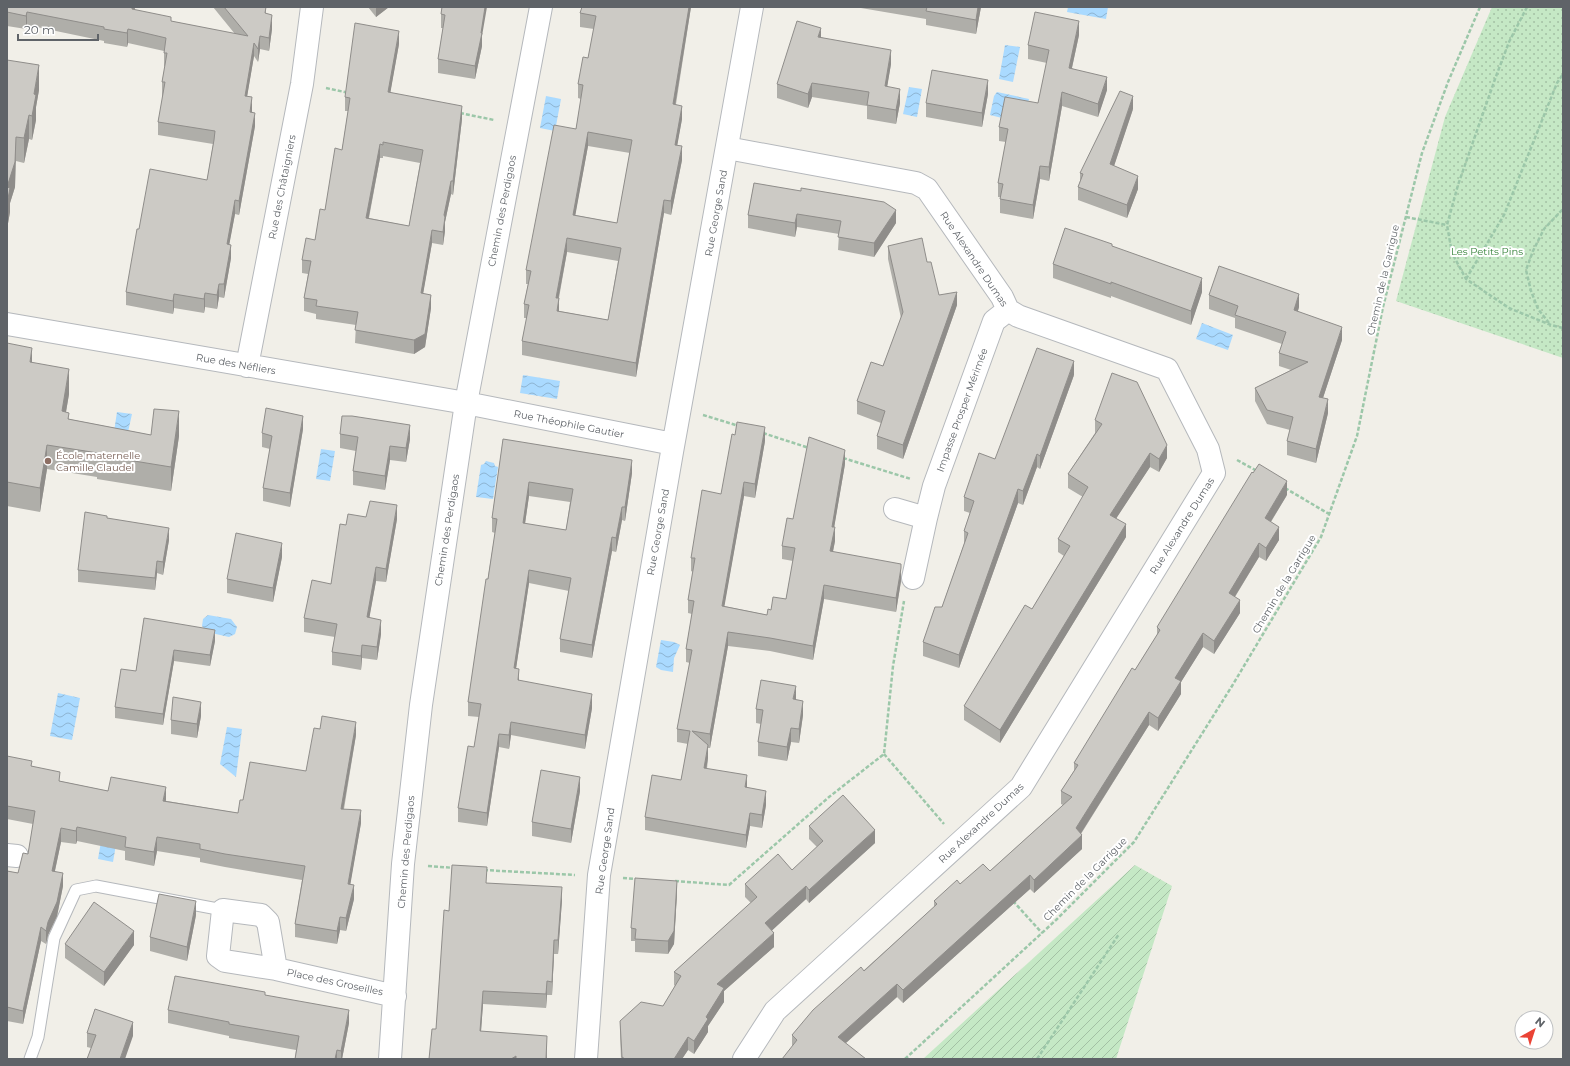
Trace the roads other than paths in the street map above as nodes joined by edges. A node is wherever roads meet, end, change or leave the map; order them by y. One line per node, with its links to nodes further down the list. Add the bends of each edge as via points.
1 (312, 7): 7 (street, Rue des Châtaigniers, via 302,84)
2 (541, 7): 8 (street, Chemin des Perdigaos)
3 (752, 7): 4 (street, Rue George Sand)
4 (727, 148): 5 (street, Rue Alexandre Dumas, via 916,183 927,189 1002,297); 9 (street, Rue George Sand)
5 (1008, 310): 11 (street, Impasse Prosper Mérimée, via 994,321 934,486); 19 (street, Rue Alexandre Dumas, via 1018,316 1166,369 1208,449 1214,474 1021,787 775,1011)
6 (7, 324): 7 (street, Rue des Néfliers)
7 (247, 366): 8 (street, Rue des Néfliers)
8 (466, 403): 9 (street, Rue Théophile Gautier); 15 (street, Chemin des Perdigaos, via 421,705 403,864)
9 (673, 444): 18 (street, Rue George Sand, via 600,875)
10 (895, 509): 11 (street)
11 (926, 518): 12 (street, Impasse Prosper Mérimée)
12 (913, 578)
13 (223, 910): 14 (street, Place des Groseilles, via 261,914 268,922); 14 (street, Place des Groseilles, via 218,956 225,961); 16 (lane, via 96,886 76,890 54,938 38,1037)
14 (276, 969): 15 (street, Place des Groseilles)
15 (395, 996): 17 (street, Chemin des Perdigaos)
16 (30, 1059)
17 (390, 1059)
18 (586, 1059)
19 (744, 1059)

